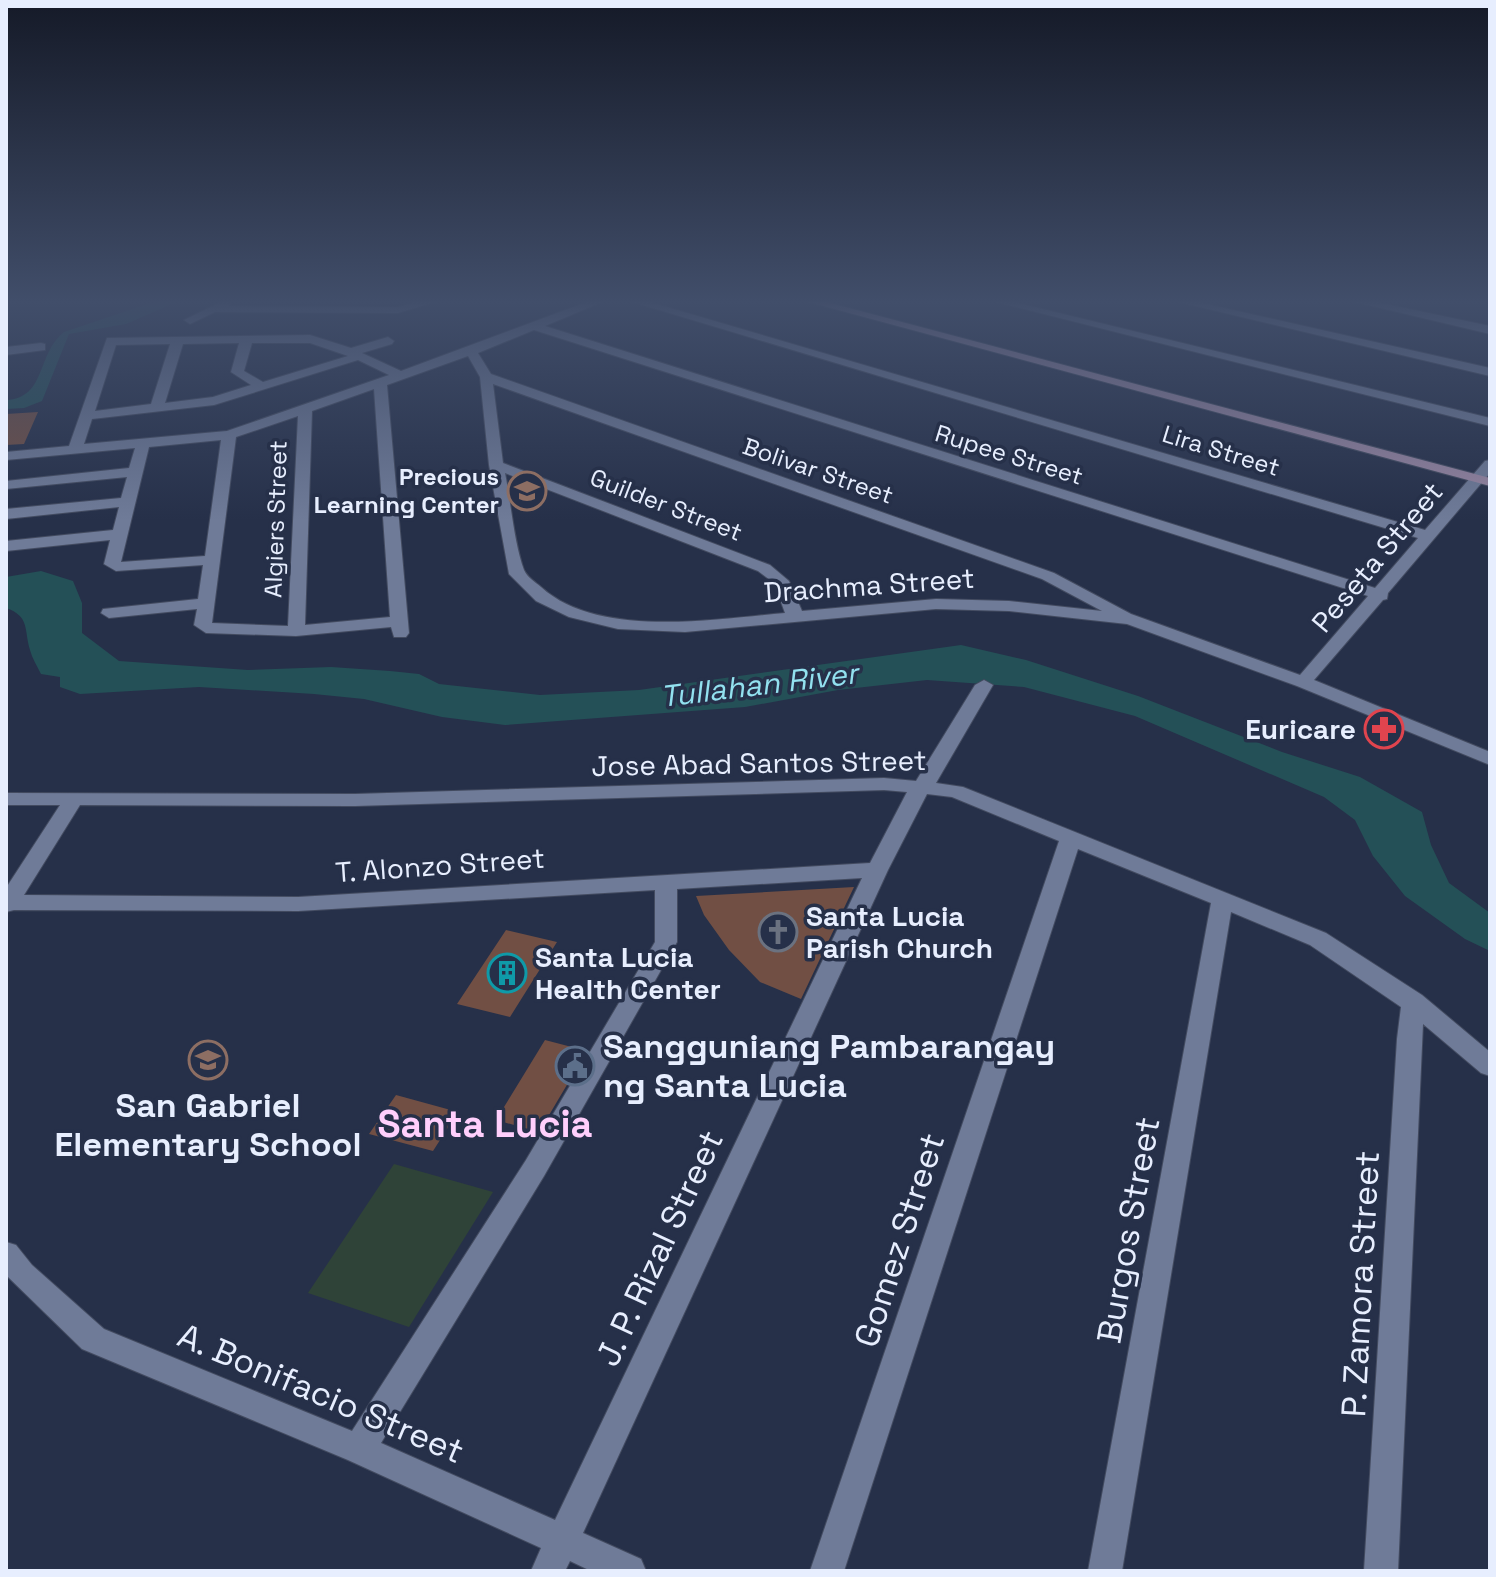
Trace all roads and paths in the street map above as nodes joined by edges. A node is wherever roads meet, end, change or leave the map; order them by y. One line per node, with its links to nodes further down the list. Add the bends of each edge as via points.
1 (100, 374): 18 (street)
2 (167, 374): 17 (street)
3 (240, 374): 15 (street)
4 (297, 374): 15 (street)
5 (396, 374): 12 (street)
6 (408, 374): 12 (street)
7 (484, 374): 13 (street, Drachma Street)
8 (683, 374): 35 (street, Rupee Street)
9 (881, 374): 32 (street, Lira Street)
10 (1084, 374): 27 (street)
11 (1293, 374): 19 (street)
12 (401, 376): 14 (street)
13 (486, 377): 25 (street, Drachma Street); 39 (street, Bolivar Street, via 1048,576)
14 (380, 383): 16 (street); 40 (street, via 399,627)
15 (261, 386): 17 (street, via 214,401)
16 (305, 409): 20 (street); 40 (street, Algiers Street)
17 (156, 410): 18 (street)
18 (85, 416): 22 (street)
19 (1490, 422)
20 (229, 435): 21 (street); 34 (street)
21 (143, 443): 22 (street); 26 (street)
22 (75, 450): 23 (street)
23 (6, 456)
24 (1490, 459): 27 (street, Peseta Street)
25 (496, 465): 38 (street, Guilder Street, via 764,568 781,581); 38 (street, Drachma Street, via 517,574 550,602 595,618 652,627)
26 (135, 472): 28 (street); 29 (street)
27 (1484, 480): 32 (street, Peseta Street)
28 (6, 485)
29 (128, 502): 30 (street); 31 (street)
30 (6, 514)
31 (119, 534): 33 (street); 34 (street, via 114,567)
32 (1429, 536): 35 (street, Peseta Street)
33 (6, 546)
34 (210, 560): 36 (street)
35 (1381, 595): 41 (street, Peseta Street)
36 (206, 603): 37 (street); 40 (street, via 206,628)
37 (109, 613)
38 (795, 616): 39 (street, Drachma Street, via 936,604)
39 (1130, 619): 41 (street, Drachma Street)
40 (296, 631)
41 (1303, 682): 43 (street, Drachma Street)
42 (984, 685): 44 (street, J. P. Rizal Street)
43 (1488, 755)
44 (924, 786): 46 (street, Jose Abad Santos Street); 47 (street, Jose Abad Santos Street, via 956,791); 48 (street, J. P. Rizal Street)
45 (6, 799): 46 (street, Jose Abad Santos Street)
46 (73, 801): 51 (street)
47 (1070, 840): 50 (street, Jose Abad Santos Street); 59 (street, Gomez Street)
48 (877, 870): 49 (street, T. Alonzo Street); 56 (street, J. P. Rizal Street)
49 (666, 881): 51 (street, T. Alonzo Street, via 298,904); 55 (street, via 666,942 535,1168)
50 (1222, 901): 52 (street, Jose Abad Santos Street, via 1318,939); 60 (street, Burgos Street)
51 (6, 903)
52 (1414, 1001): 53 (street, Jose Abad Santos Street); 61 (street, P. Zamora Street)
53 (1490, 1066)
54 (6, 1254): 55 (street, A. Bonifacio Street, via 93,1339)
55 (359, 1449): 56 (street, A. Bonifacio Street)
56 (561, 1538): 57 (street, J. P. Rizal Street); 58 (street, A. Bonifacio Street)
57 (548, 1571)
58 (629, 1571)
59 (827, 1571)
60 (1105, 1571)
61 (1381, 1571)

